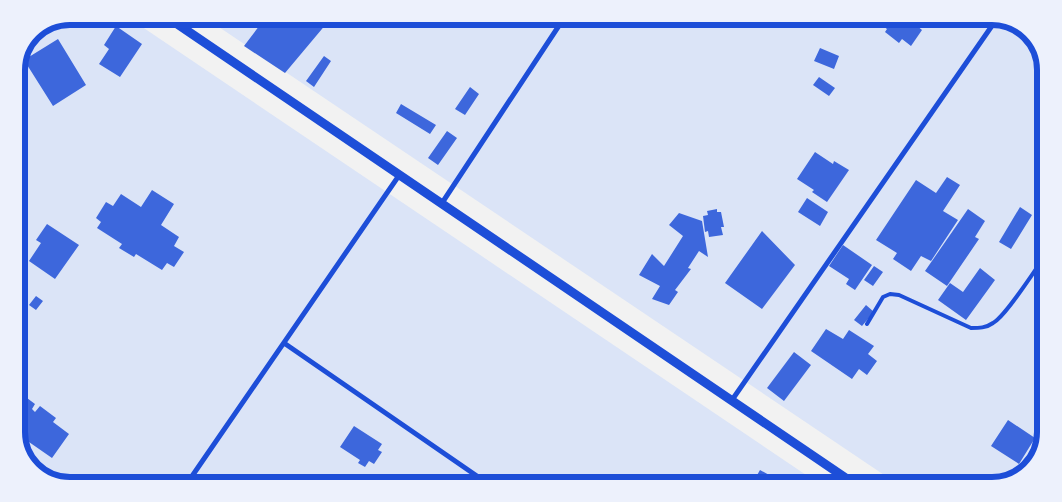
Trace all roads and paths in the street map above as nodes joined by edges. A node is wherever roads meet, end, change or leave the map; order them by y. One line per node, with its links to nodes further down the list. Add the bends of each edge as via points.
1 (179, 25): 4 (street)
2 (559, 25): 5 (street)
3 (992, 25): 9 (street)
4 (400, 174): 5 (street); 8 (street)
5 (442, 203): 9 (street)
6 (1037, 268): 7 (lane, via 995,323 983,328 971,328 899,295 890,294 883,297)
7 (867, 324)
8 (284, 343): 10 (street); 11 (street)
9 (732, 400): 12 (street)
10 (191, 477)
11 (477, 477)
12 (844, 477)

